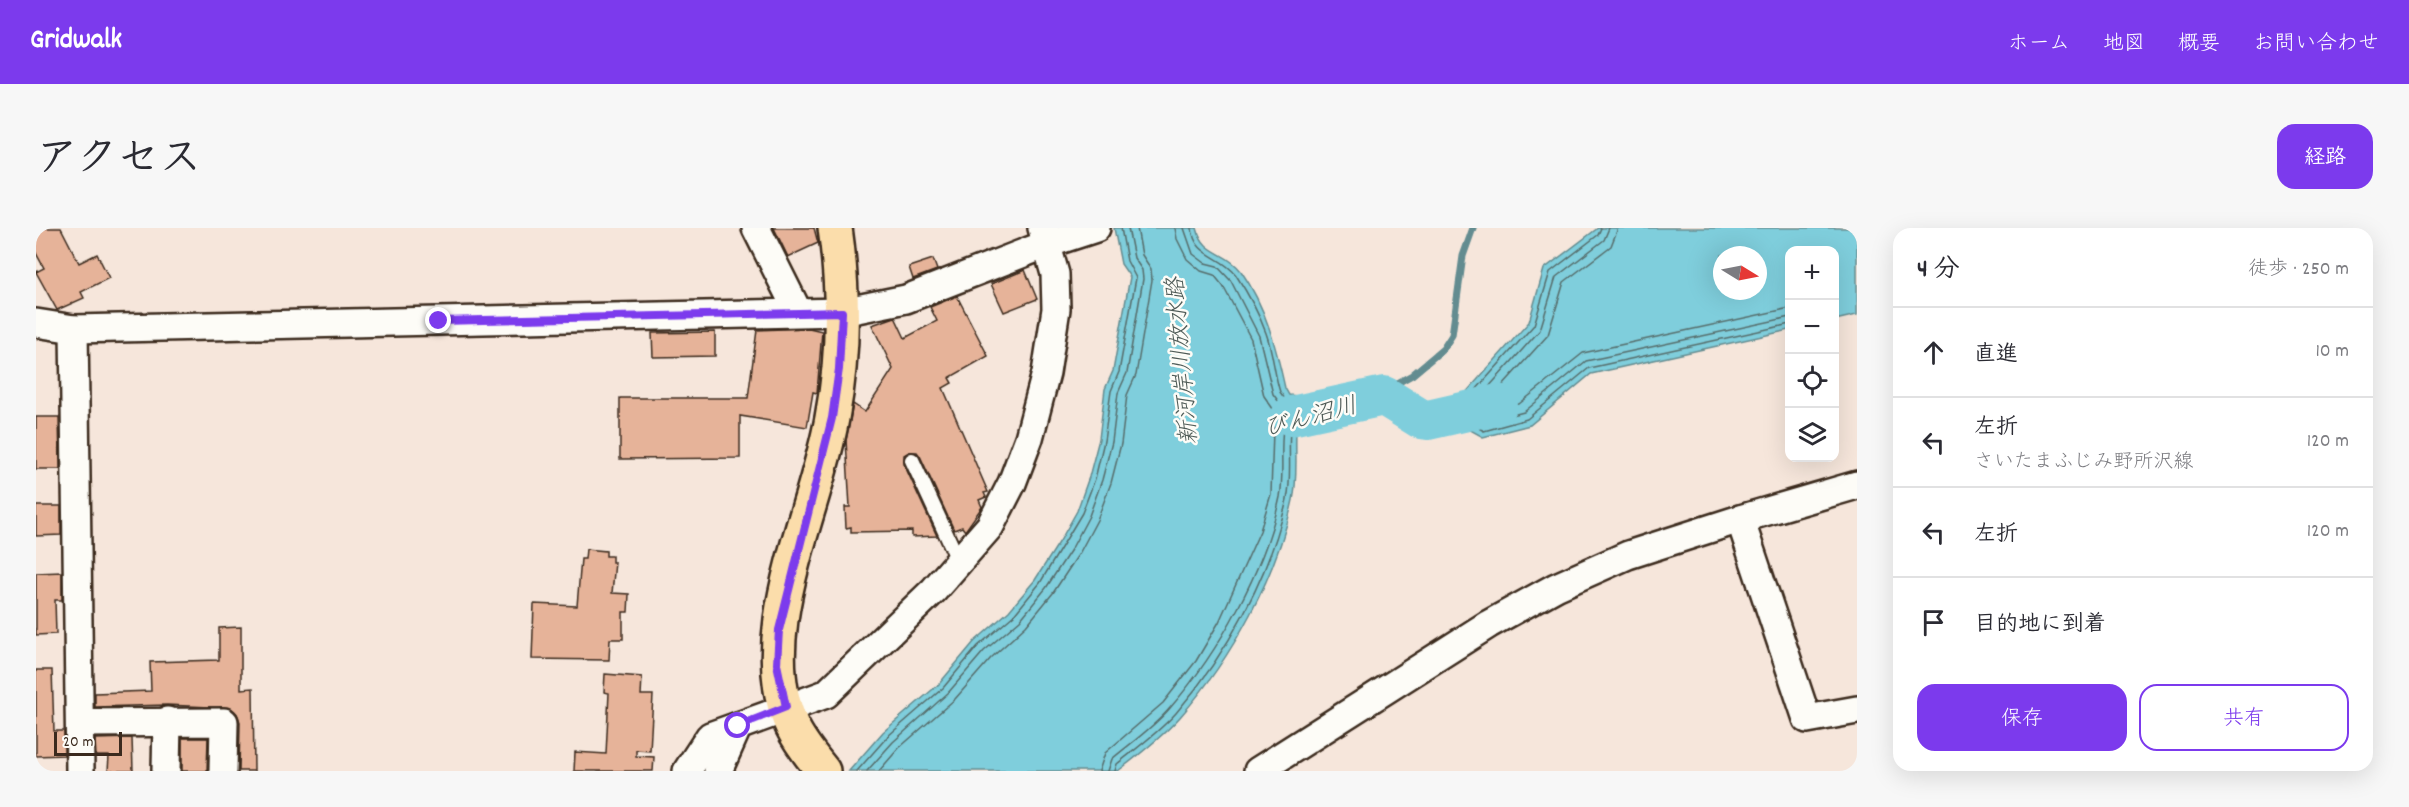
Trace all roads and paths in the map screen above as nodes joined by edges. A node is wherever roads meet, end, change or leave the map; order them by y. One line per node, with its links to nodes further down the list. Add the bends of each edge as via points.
1 (756, 228): 5 (street)
2 (835, 228): 6 (main road)
3 (1085, 231): 4 (street)
4 (1045, 236): 6 (street, via 906,299); 12 (street, via 1055,274 1056,309 1046,373 1029,438 990,526)
5 (798, 312): 6 (street); 8 (street)
6 (842, 312): 13 (main road, via 832,418 779,630 777,664)
7 (36, 323): 8 (street)
8 (74, 328): 16 (street)
9 (912, 460): 12 (lane)
10 (1857, 485): 11 (street)
11 (1740, 519): 14 (street, via 1808,719); 24 (street, via 1628,555 1556,587 1489,624)
12 (959, 562): 13 (street, via 826,694)
13 (786, 707): 17 (street); 23 (main road, via 802,745)
14 (1857, 710)
15 (167, 721): 16 (street); 19 (street); 20 (street, via 224,722)
16 (80, 723): 18 (street)
17 (738, 726): 21 (street, via 710,736); 22 (street)
18 (80, 771)
19 (166, 771)
20 (223, 771)
21 (687, 771)
22 (718, 771)
23 (823, 771)
24 (1258, 771)

